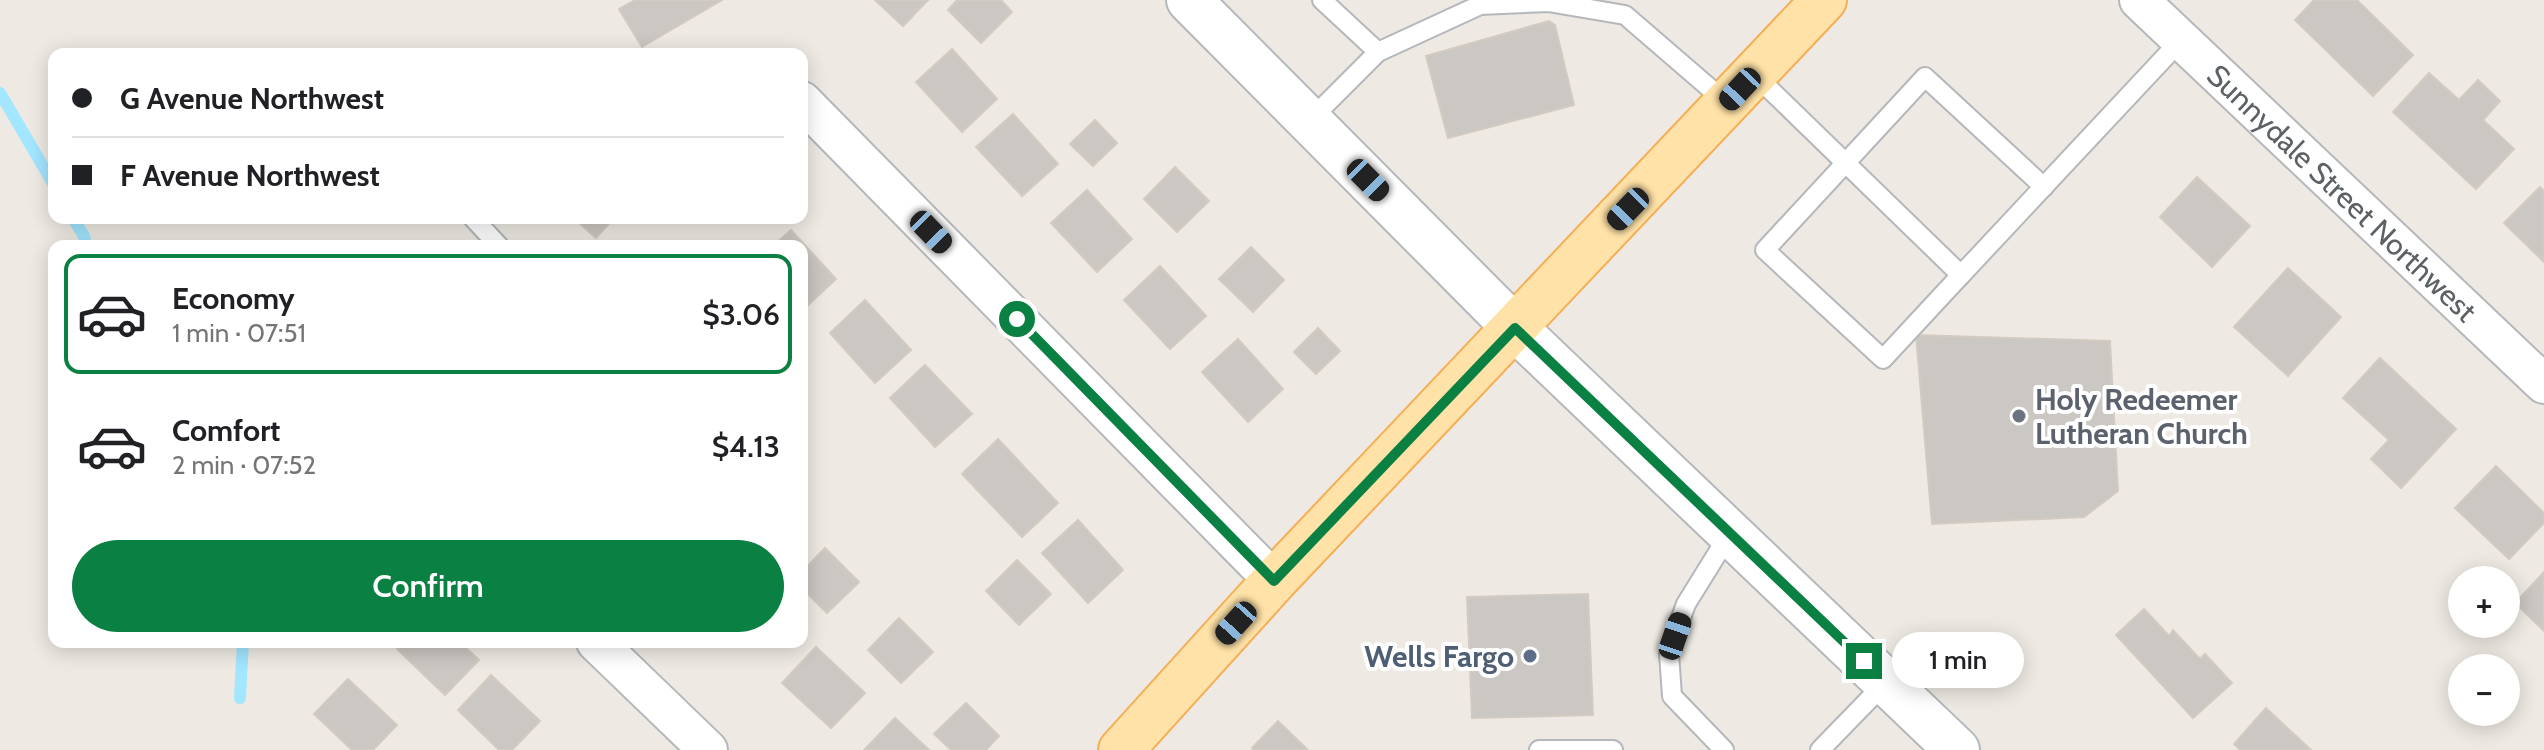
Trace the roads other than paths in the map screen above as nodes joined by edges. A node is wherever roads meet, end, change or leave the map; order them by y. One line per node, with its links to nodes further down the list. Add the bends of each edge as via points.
1 (1189, 0): 11 (main road)
2 (1322, 0): 8 (lane)
3 (1609, 0): 6 (lane)
4 (1824, 0): 9 (main road)
5 (2139, 0): 7 (street, Sunnydale Street Northwest)
6 (1625, 15): 8 (lane, via 1548,2 1480,5); 9 (lane)
7 (2181, 40): 13 (lane); 18 (street, Sunnydale Street Northwest)
8 (1378, 52): 11 (lane)
9 (1740, 89): 12 (lane); 17 (main road)
10 (808, 107): 20 (street)
11 (1309, 121): 17 (main road)
12 (1845, 163): 13 (lane, via 1925,77); 16 (lane); 16 (lane, via 1765,250 1883,359)
13 (2044, 187): 16 (lane)
14 (479, 224): 15 (lane)
15 (493, 240)
16 (1961, 275)
17 (1515, 328): 19 (main road); 20 (main road)
18 (2544, 384)
19 (1730, 533): 22 (main road); 27 (lane, via 1686,604 1669,654 1672,696)
20 (1274, 581): 24 (main road)
21 (602, 648): 23 (street)
22 (1886, 682): 28 (lane); 29 (main road)
23 (708, 750)
24 (1121, 750)
25 (1539, 750): 26 (lane)
26 (1613, 750)
27 (1724, 750)
28 (1820, 750)
29 (1957, 750)

